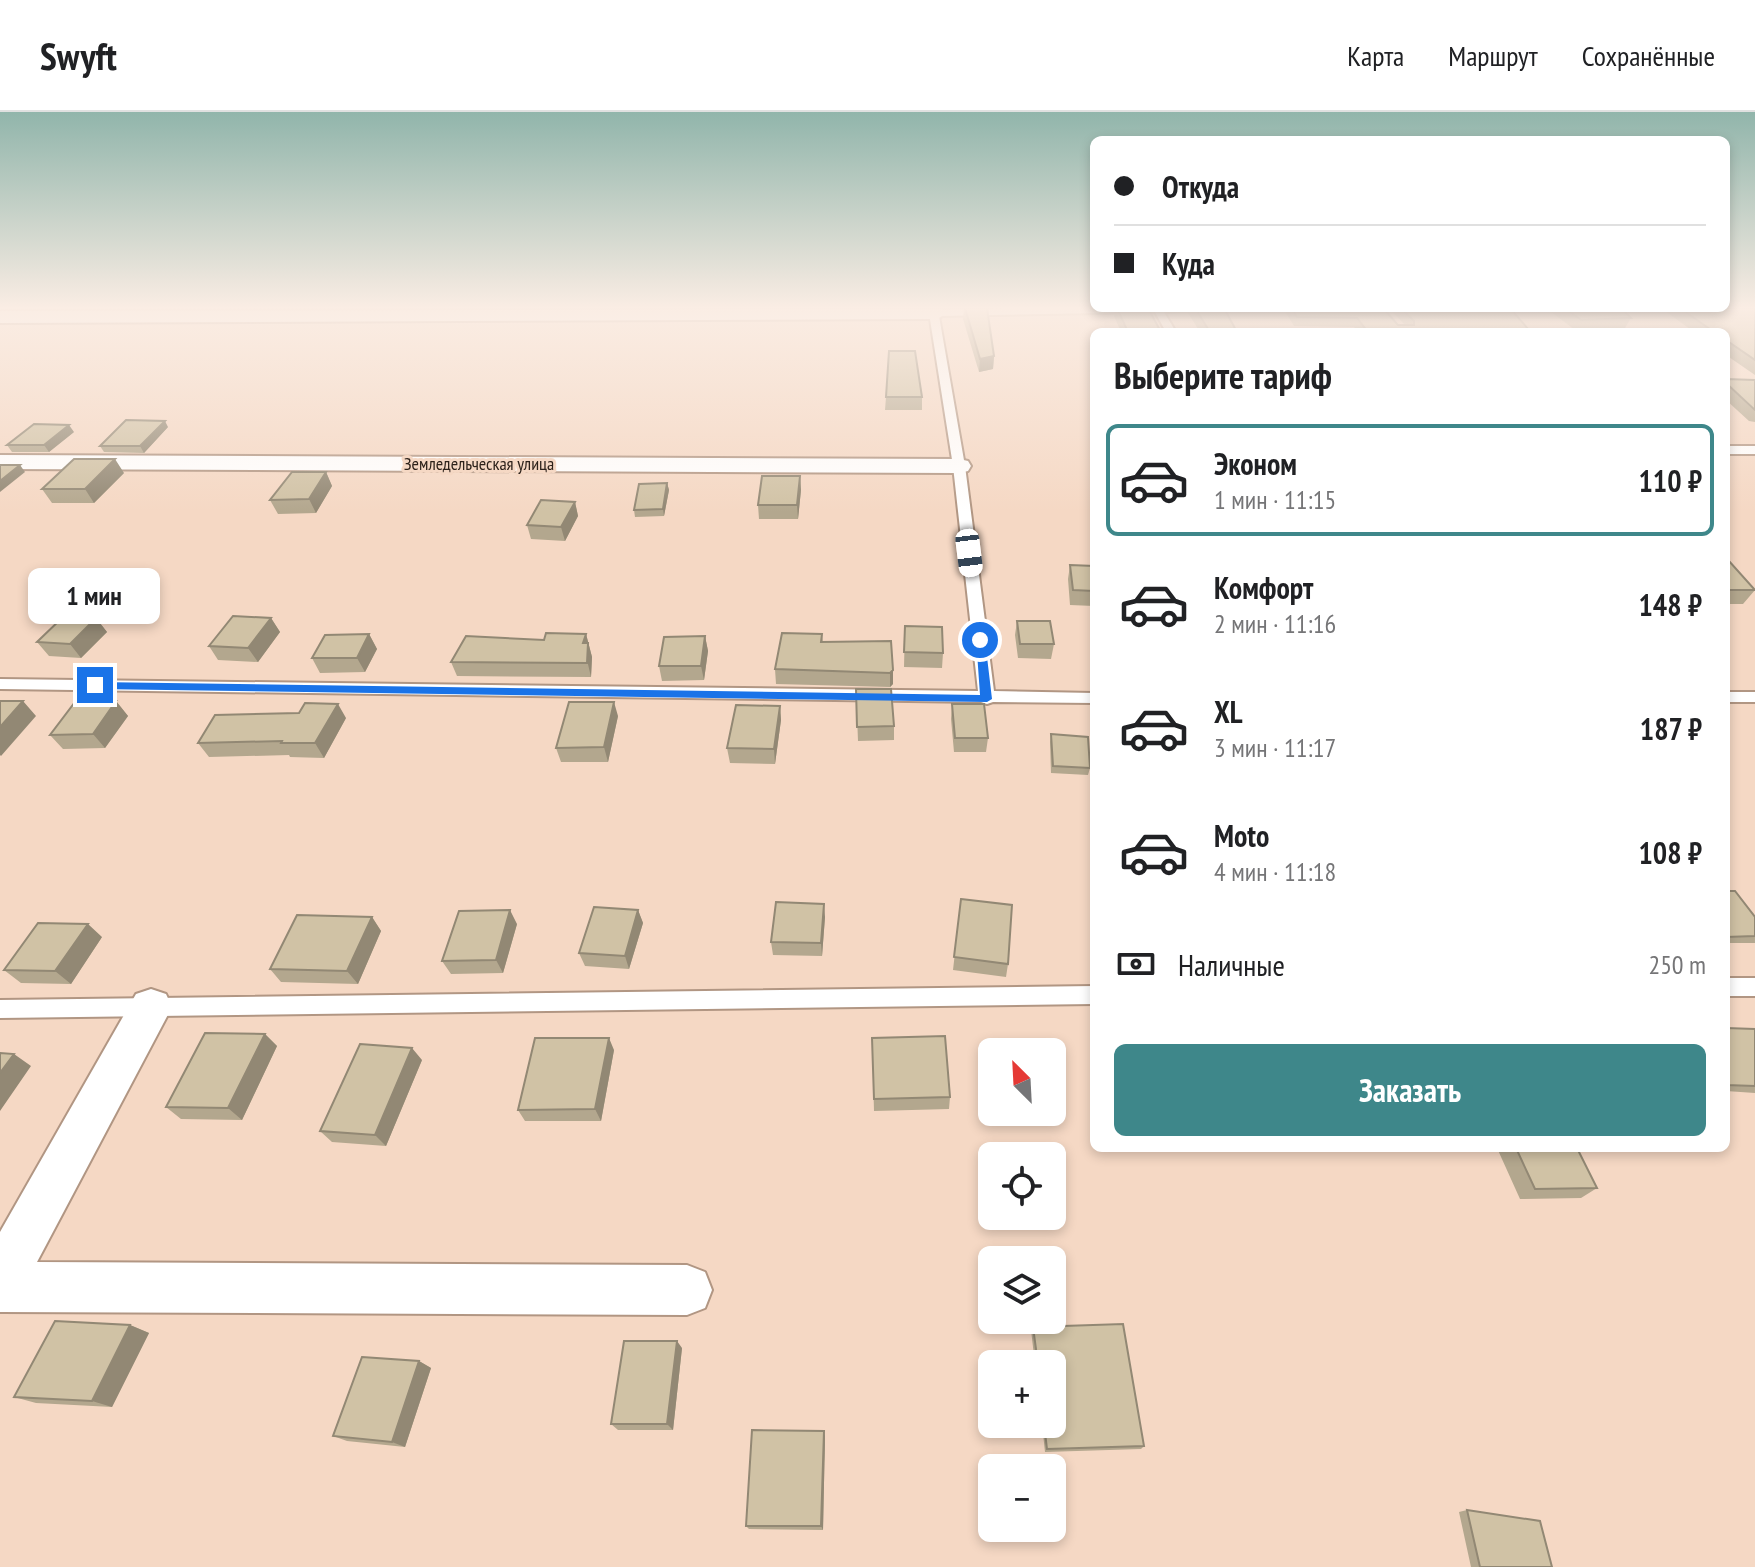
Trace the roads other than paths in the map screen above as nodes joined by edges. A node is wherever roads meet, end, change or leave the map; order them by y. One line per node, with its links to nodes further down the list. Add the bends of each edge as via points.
1 (944, 376): 5 (lane)
2 (1730, 450): 3 (lane)
3 (1755, 450)
4 (0, 462): 5 (street, Земледельческая улица)
5 (959, 466): 10 (lane)
6 (0, 684): 10 (lane)
7 (1730, 697): 8 (lane)
8 (1755, 697)
9 (1090, 698): 10 (lane)
10 (987, 699)
11 (1730, 987): 12 (lane)
12 (1755, 987)
13 (1090, 995): 14 (lane)
14 (151, 1007): 15 (lane); 16 (street)
15 (0, 1009)
16 (0, 1280)
17 (0, 1287): 18 (street)
18 (687, 1290)

